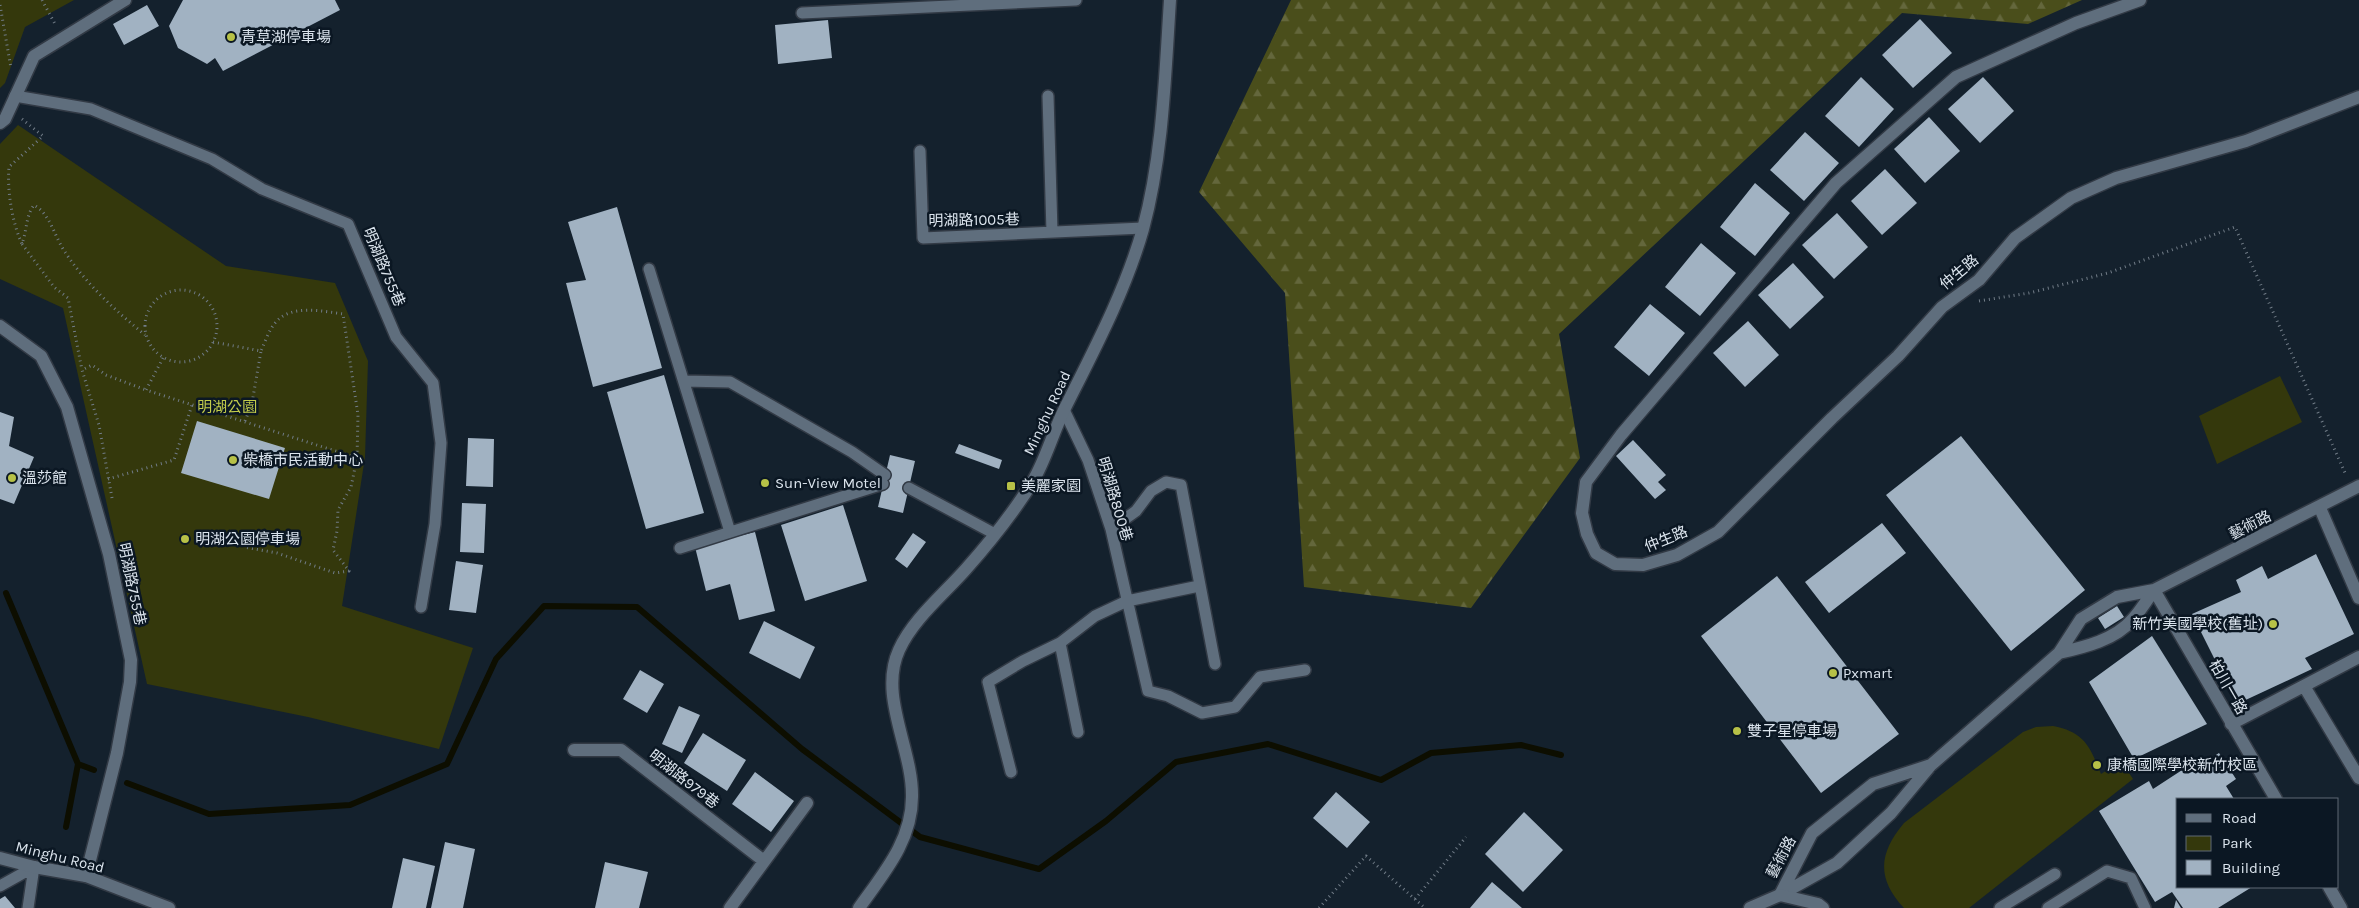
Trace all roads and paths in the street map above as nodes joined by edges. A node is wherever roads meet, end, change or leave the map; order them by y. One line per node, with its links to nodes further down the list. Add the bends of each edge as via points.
1 (42, 0): 8 (path)
2 (125, 0): 8 (street)
3 (1076, 0): 7 (lane)
4 (1170, 0): 15 (street, Minghu Road, via 1158,156)
5 (2140, 0): 11 (street, 仲生路, via 2076,24 1956,77 1836,183 1622,434 1586,482 1582,513 1596,553 1615,564 1643,565 1677,555 1718,532 1898,356 1942,307 1979,280 2015,238 2071,198 2116,178 2246,141)
6 (0, 6): 9 (path)
7 (802, 13)
8 (63, 38): 9 (street, via 34,56)
9 (15, 96): 12 (street); 46 (lane, 明湖路755巷, via 91,109 212,159 262,189 348,224 396,337 433,383 441,442 435,524)
10 (1048, 96): 16 (lane)
11 (2359, 98)
12 (10, 109): 13 (street); 17 (path, via 43,136 9,167 15,229)
13 (0, 123)
14 (920, 151): 16 (lane, 明湖路1005巷, via 923,238)
15 (1143, 228): 16 (lane, 明湖路1005巷); 29 (street, Minghu Road, via 1118,298)
16 (1052, 232)
17 (22, 244): 21 (path, via 28,230 28,212 34,205 43,210 65,252 90,282 115,310); 25 (path, via 54,287 68,298)
18 (649, 269): 26 (lane)
19 (1971, 302): 34 (path, via 2029,293 2108,273 2235,227)
20 (0, 326): 66 (street, 明湖路755巷, via 41,356 67,407 109,554 131,660 130,682 116,753)
21 (145, 335): 22 (path, via 146,312 152,302 162,294 184,289 205,298 212,308 217,330); 24 (path, via 155,352)
22 (214, 342): 23 (path); 24 (path, via 207,351 186,362)
23 (260, 351): 30 (path, via 252,403); 31 (path, via 275,322 289,314 318,310 343,314 356,397)
24 (163, 358): 27 (path)
25 (82, 370): 27 (path, via 92,365 106,375); 32 (path, via 99,425)
26 (684, 381): 38 (lane); 38 (lane, via 730,382 852,452 884,480)
27 (146, 390): 28 (path)
28 (192, 405): 30 (path); 32 (path, via 174,460)
29 (1064, 410): 37 (lane, 明湖路800巷, via 1088,460); 39 (street, Minghu Road, via 1033,480)
30 (245, 421): 31 (path)
31 (357, 458): 40 (path, via 351,487 338,510 338,531 333,550 349,571 335,573 276,552)
32 (108, 479): 35 (path)
33 (909, 488): 39 (lane)
34 (2356, 488): 36 (street, 藝術路)
35 (113, 506)
36 (2320, 508): 43 (street, 藝術路); 44 (street)
37 (1111, 529): 42 (lane, via 1136,511 1151,491 1166,482 1181,486); 45 (lane, 明湖路800巷)
38 (730, 532): 41 (lane)
39 (995, 534): 74 (street, Minghu Road, via 925,612 899,649 893,670 895,708 908,755 911,812 902,844)
40 (244, 547)
41 (680, 548)
42 (1200, 586): 45 (lane); 50 (lane)
43 (2154, 590): 48 (street, 藝術路, via 2132,621 2099,643); 48 (street, 藝術路, via 2116,597 2081,619); 53 (street, 柏川一路)
44 (2359, 598)
45 (1127, 601): 47 (lane, via 1095,616); 51 (lane, 明湖路800巷, via 1148,691 1168,696 1202,713 1235,707 1260,677)
46 (421, 607)
47 (1060, 643): 54 (lane); 57 (lane, via 988,682)
48 (2059, 653): 56 (street, 藝術路)
49 (2359, 658): 52 (street)
50 (1215, 664)
51 (1305, 670)
52 (2304, 686): 53 (street); 58 (street)
53 (2231, 724): 59 (street, 柏川一路)
54 (1078, 732)
55 (574, 750): 63 (street, 明湖路979巷, via 621,750)
56 (1931, 765): 69 (street, 藝術路, via 1891,813 1837,863); 69 (street, 藝術路, via 1873,784 1812,834)
57 (1011, 772)
58 (2359, 778)
59 (2275, 798)
60 (807, 803): 63 (street)
61 (1466, 837): 70 (path)
62 (0, 858): 64 (street, Minghu Road)
63 (764, 861): 73 (street)
64 (34, 867): 66 (street, Minghu Road); 67 (lane); 71 (lane)
65 (2055, 874): 79 (lane)
66 (86, 876): 72 (street, Minghu Road)
67 (0, 886)
68 (2329, 888): 82 (street)
69 (1780, 895): 77 (street); 78 (street)
70 (1415, 900): 75 (path, via 1366,856); 76 (path)
71 (28, 908)
72 (169, 908)
73 (730, 908)
74 (859, 908)
75 (1319, 908)
76 (1425, 908)
77 (1750, 908)
78 (1823, 908)
79 (2000, 908)
80 (2048, 908): 81 (lane, via 2107,870 2131,878)
81 (2146, 908)
82 (2341, 908)

